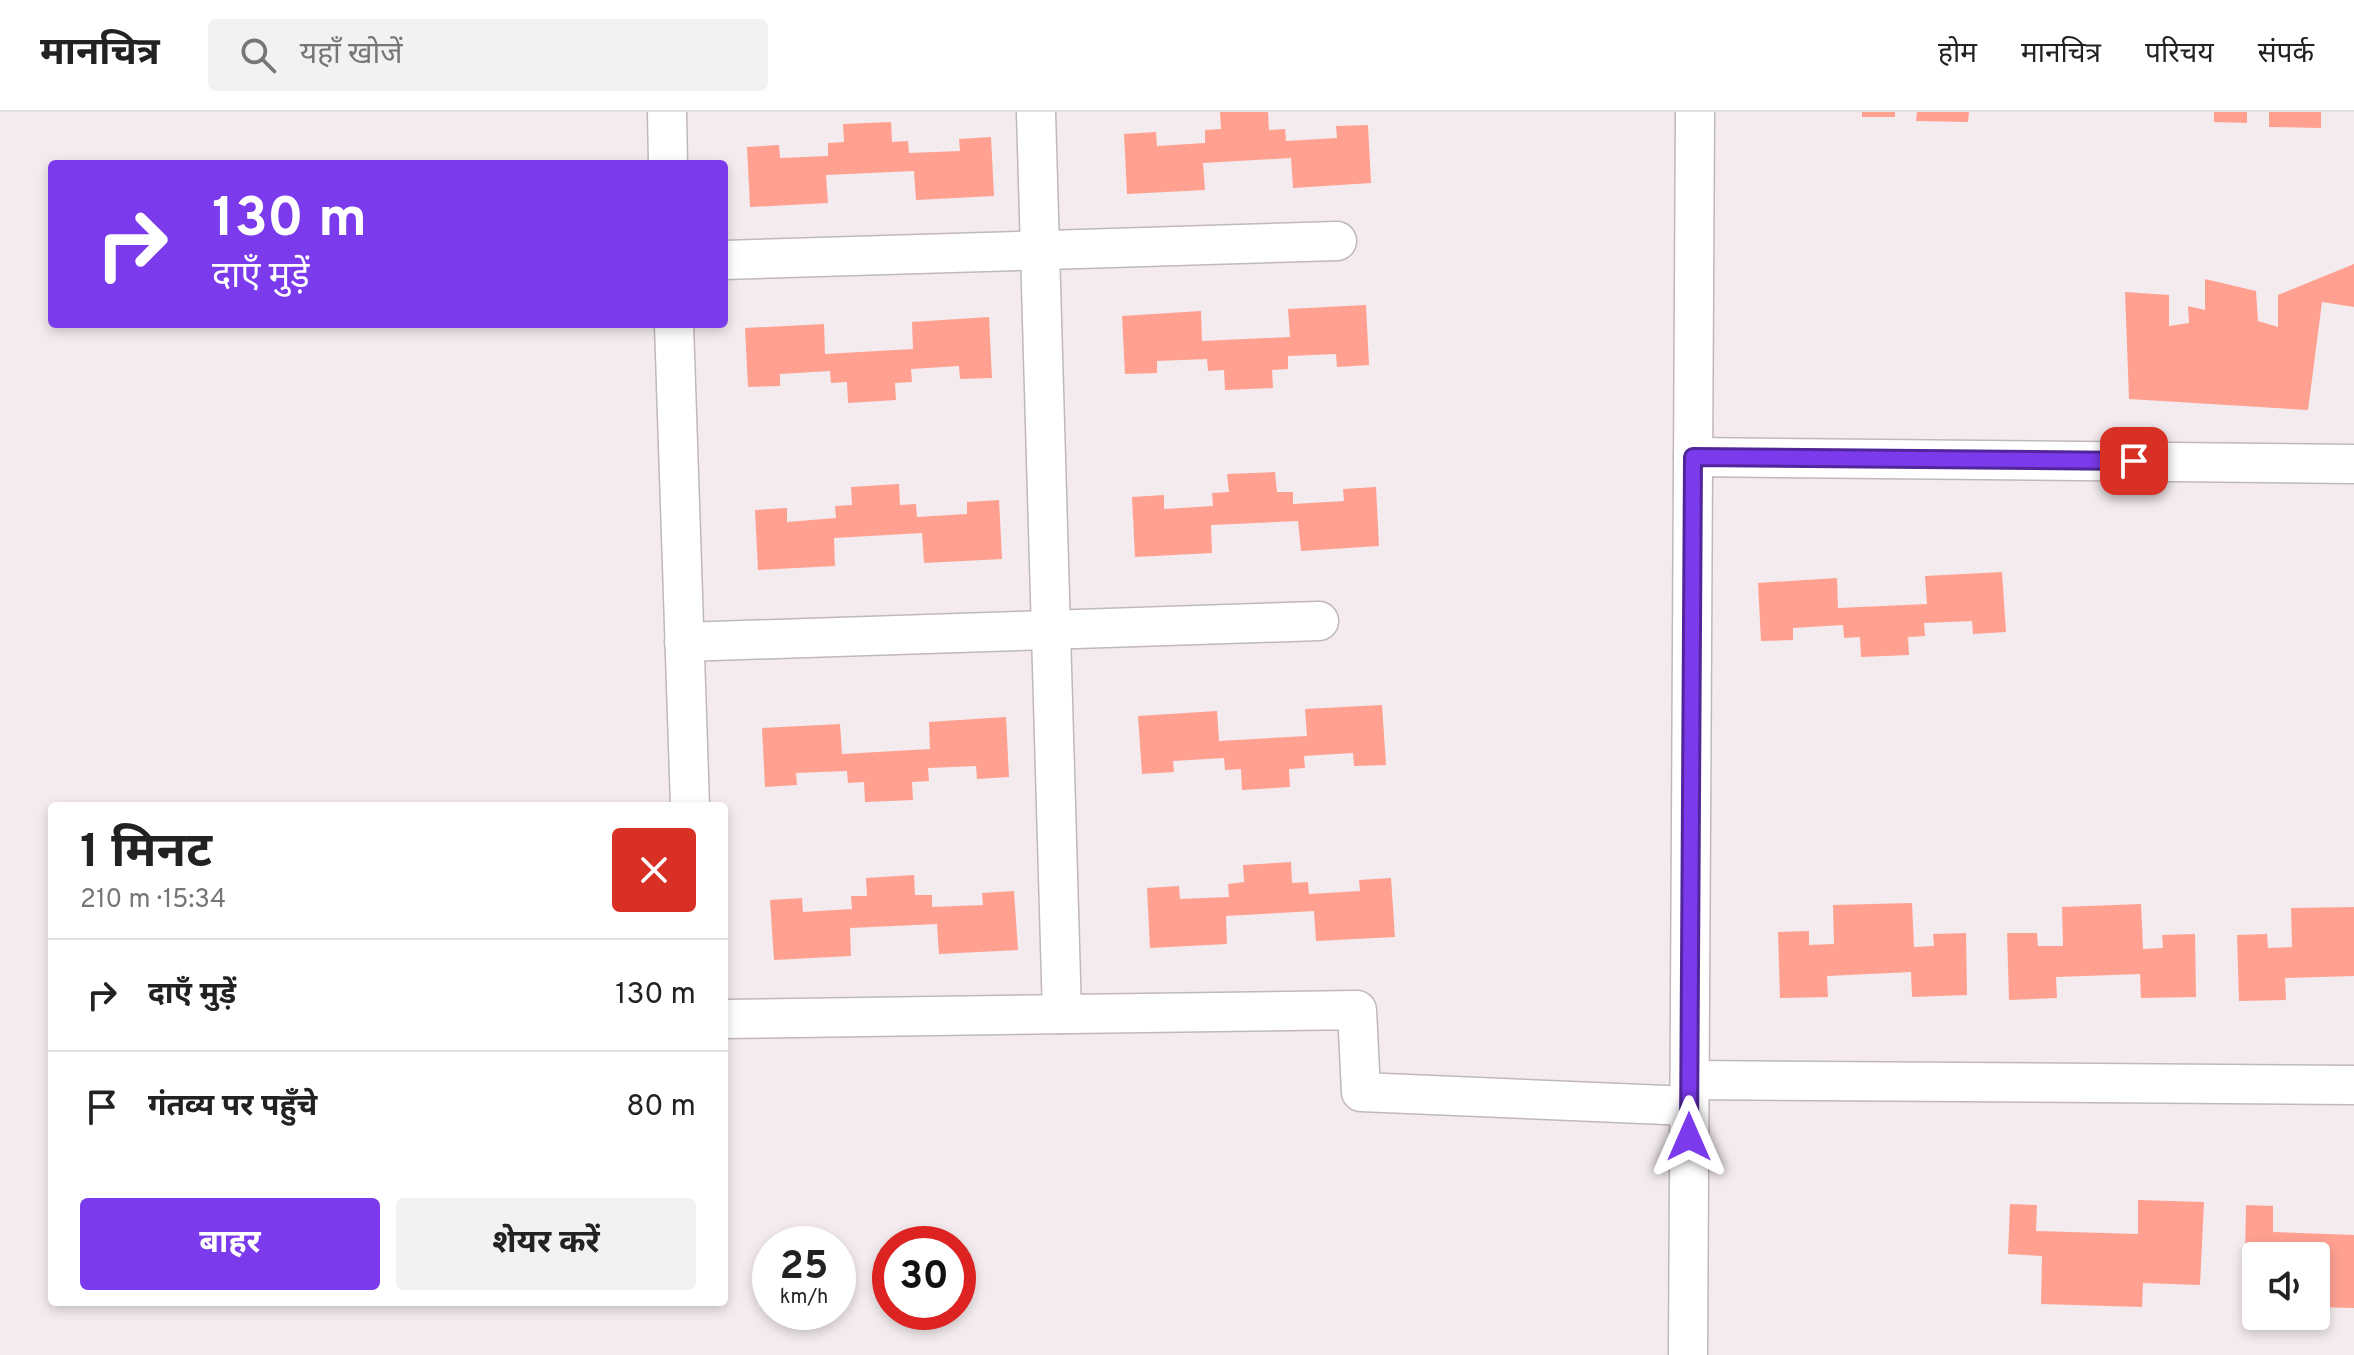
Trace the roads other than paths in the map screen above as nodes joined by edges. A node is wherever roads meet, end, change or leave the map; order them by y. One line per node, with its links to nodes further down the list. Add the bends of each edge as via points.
1 (667, 112): 4 (street)
2 (1036, 112): 6 (street)
3 (1695, 112): 9 (street)
4 (668, 160)
5 (1337, 241): 6 (street)
6 (1040, 250): 7 (street); 12 (street)
7 (728, 260)
8 (674, 328): 13 (street)
9 (1693, 457): 10 (street); 18 (street)
10 (2354, 464)
11 (1319, 621): 12 (street)
12 (1051, 630): 13 (street); 15 (street)
13 (684, 642): 14 (street)
14 (690, 802)
15 (1062, 1014): 16 (street); 18 (street, via 1357,1010 1361,1092)
16 (728, 1019)
17 (2354, 1085): 18 (street)
18 (1690, 1093): 19 (street)
19 (1688, 1355)

